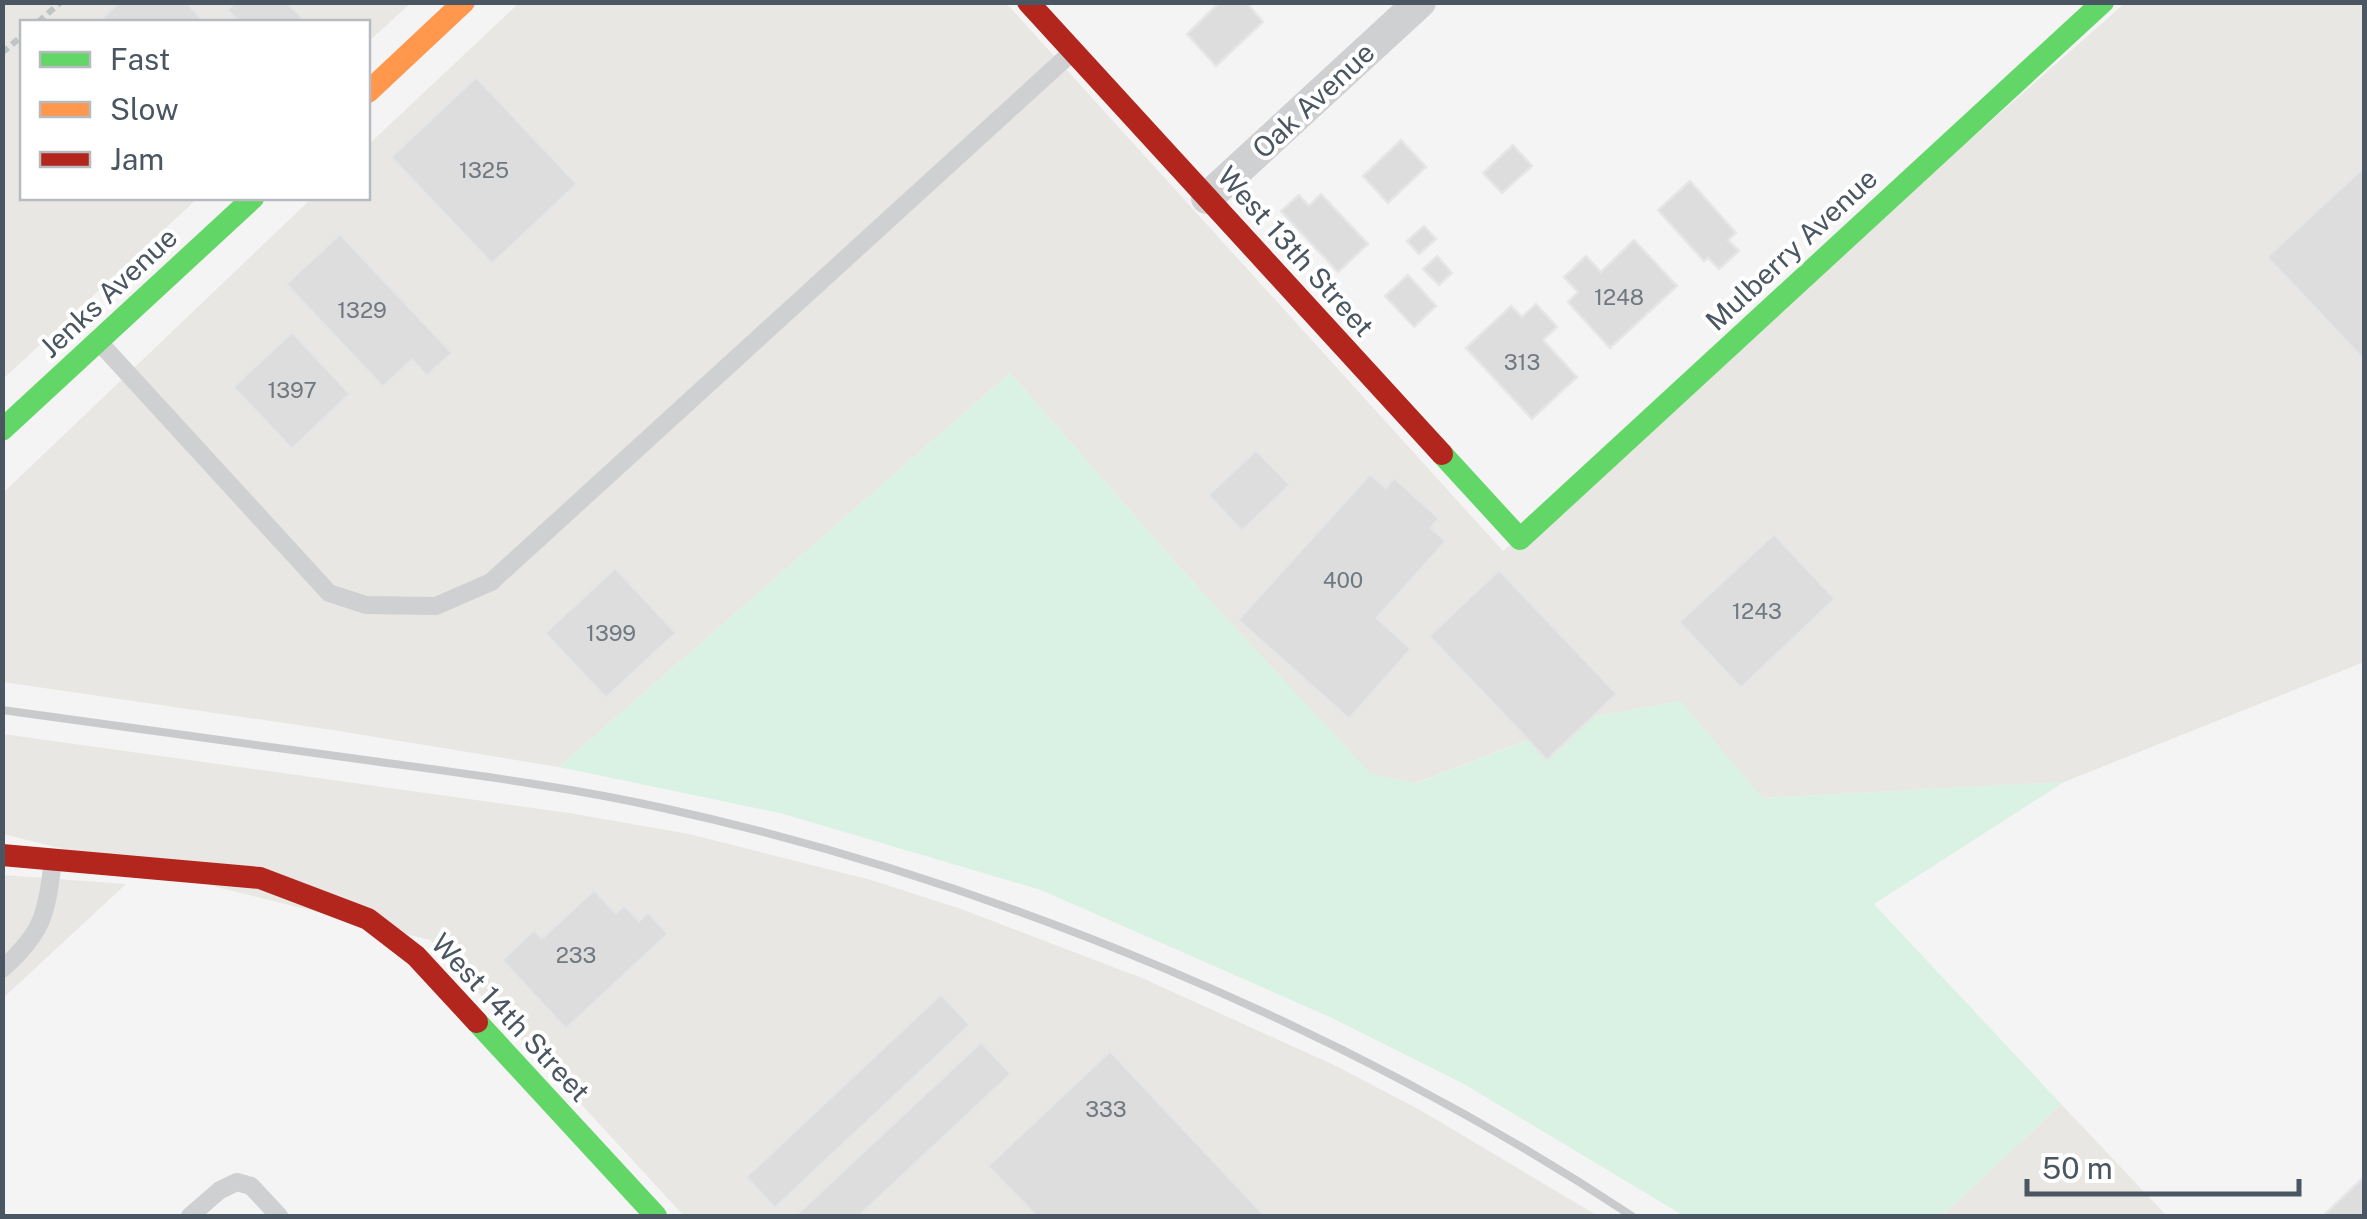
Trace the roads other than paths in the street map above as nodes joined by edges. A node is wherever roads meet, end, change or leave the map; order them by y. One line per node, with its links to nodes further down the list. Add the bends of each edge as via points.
1 (464, 2): 6 (street)
2 (1028, 2): 5 (street, West 13th Street)
3 (1420, 2): 7 (street, Oak Avenue)
4 (2103, 2): 11 (street, Mulberry Avenue)
5 (1074, 50): 7 (street, West 13th Street); 9 (lane, via 491,582 436,606 366,606 329,593)
6 (370, 90)
7 (1207, 198): 11 (street, West 13th Street)
8 (251, 200): 9 (street, Jenks Avenue)
9 (98, 342): 10 (street, Jenks Avenue)
10 (2, 430)
11 (1520, 539)
12 (2, 854): 13 (street, West 14th Street)
13 (54, 860): 14 (lane, via 46,916); 17 (street, West 14th Street, via 260,878 368,919 416,956)
14 (2, 970)
15 (190, 1216): 16 (lane, via 237,1182 251,1186)
16 (279, 1216)
17 (656, 1216)

